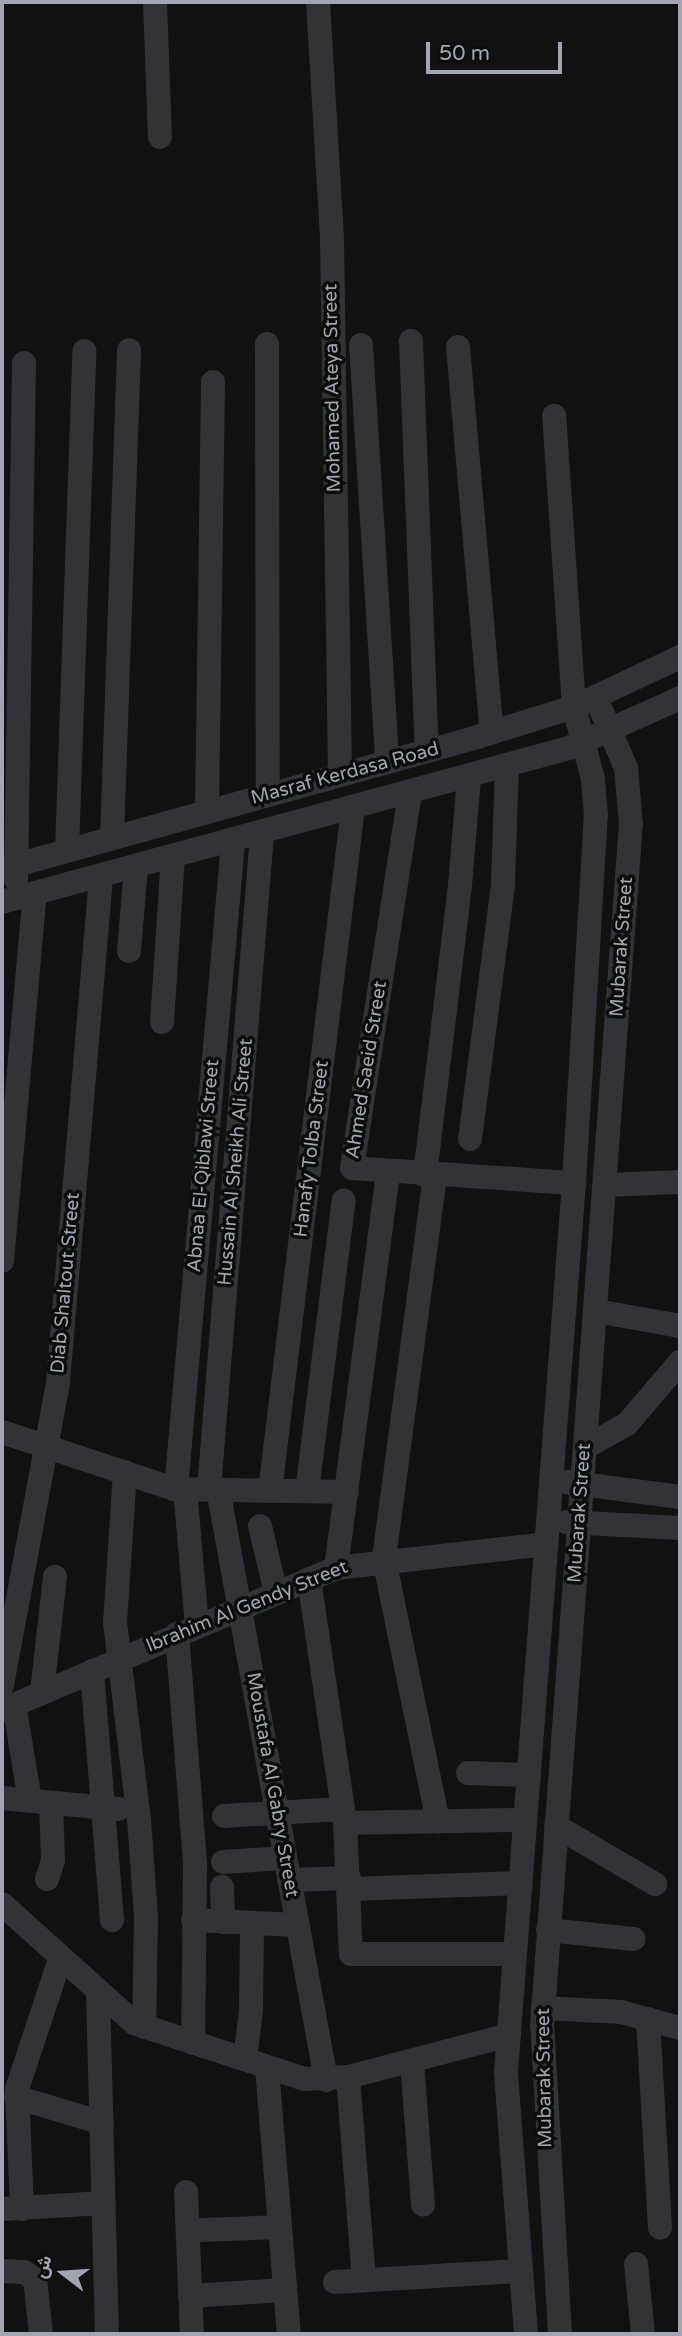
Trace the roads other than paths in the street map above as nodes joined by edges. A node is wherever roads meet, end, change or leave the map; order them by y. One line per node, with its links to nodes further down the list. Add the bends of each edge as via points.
1 (155, 2): 3 (street)
2 (318, 2): 22 (street, Mohamed Ateya Street, via 332,239)
3 (160, 137)
4 (411, 341): 19 (street)
5 (267, 344): 25 (street)
6 (360, 345): 20 (street)
7 (458, 348): 17 (street)
8 (129, 350): 29 (street)
9 (84, 351): 31 (street)
10 (24, 363): 33 (street)
11 (213, 382): 27 (street)
12 (554, 416): 15 (street)
13 (680, 657): 15 (street, Masraf Kerdasa Road)
14 (680, 698): 16 (street, Masraf Kerdasa Road)
15 (585, 702): 16 (street, Mubarak Street); 17 (street, Masraf Kerdasa Road); 18 (street, Mubarak Street)
16 (611, 730): 18 (street, Masraf Kerdasa Road); 40 (street, Mubarak Street, via 625,768 631,824)
17 (492, 733): 19 (street, Masraf Kerdasa Road)
18 (584, 742): 21 (street, Masraf Kerdasa Road); 39 (street, Mubarak Street, via 593,779 596,827)
19 (427, 751): 20 (street, Masraf Kerdasa Road)
20 (387, 762): 22 (street, Masraf Kerdasa Road)
21 (507, 766): 23 (street, Masraf Kerdasa Road); 41 (street, via 503,884)
22 (340, 775): 25 (street, Masraf Kerdasa Road)
23 (468, 777): 24 (street, Masraf Kerdasa Road); 43 (street)
24 (410, 793): 26 (street, Masraf Kerdasa Road); 42 (street, Ahmed Saeid Street, via 352,1165 356,1170)
25 (268, 795): 27 (street, Masraf Kerdasa Road)
26 (353, 808): 28 (street, Masraf Kerdasa Road); 61 (street, Hanafy Tolba Street)
27 (207, 812): 29 (street, Masraf Kerdasa Road)
28 (262, 835): 30 (street, Masraf Kerdasa Road); 59 (street, Hussain Al Sheikh Ali Street)
29 (112, 838): 31 (street, Masraf Kerdasa Road)
30 (233, 843): 32 (street, Masraf Kerdasa Road); 58 (street, Abnaa El-Qiblawi Street)
31 (67, 850): 33 (street, Masraf Kerdasa Road)
32 (173, 858): 34 (street, Masraf Kerdasa Road); 38 (street)
33 (9, 866): 36 (street)
34 (136, 868): 35 (street, Masraf Kerdasa Road); 37 (street)
35 (101, 877): 36 (street, Masraf Kerdasa Road); 53 (street, Diab Shaltout Street, via 58,1382)
36 (17, 898): 48 (street)
37 (129, 951)
38 (162, 1021)
39 (578, 1132): 40 (street); 45 (street, Mubarak Street)
40 (609, 1134): 46 (street, Mubarak Street)
41 (470, 1139)
42 (388, 1173): 43 (street, Ahmed Saeid Street); 63 (street)
43 (430, 1175): 45 (street, Ahmed Saeid Street); 70 (street)
44 (680, 1182): 46 (street)
45 (574, 1183): 56 (street, Mubarak Street)
46 (606, 1185): 49 (street, Mubarak Street)
47 (344, 1200): 62 (street)
48 (2, 1261)
49 (596, 1311): 50 (street); 54 (street, Mubarak Street)
50 (680, 1326)
51 (680, 1362): 54 (street, via 626,1424)
52 (2, 1432): 53 (street)
53 (46, 1447): 55 (street); 80 (street, Diab Shaltout Street)
54 (586, 1447): 57 (street, Mubarak Street)
55 (125, 1472): 58 (street); 77 (street, via 115,1622)
56 (551, 1480): 57 (street); 69 (street, Mubarak Street)
57 (582, 1484): 60 (street); 65 (street, Mubarak Street)
58 (180, 1489): 59 (street); 76 (street, Abnaa El-Qiblawi Street)
59 (214, 1489): 61 (street); 75 (street, Moustafa Al Gabry Street)
60 (622, 1490): 64 (street); 66 (street)
61 (270, 1491): 62 (street)
62 (307, 1492): 63 (street)
63 (347, 1492): 71 (street)
64 (680, 1497)
65 (580, 1523): 66 (street, Ibrahim Al Gendy Street); 69 (street, Ibrahim Al Gendy Street); 91 (street, Mubarak Street)
66 (618, 1525): 68 (street, Ibrahim Al Gendy Street)
67 (260, 1526): 74 (street)
68 (680, 1528)
69 (547, 1533): 70 (street, Ibrahim Al Gendy Street); 82 (street, Mubarak Street)
70 (384, 1559): 71 (street, Ibrahim Al Gendy Street); 90 (street)
71 (336, 1568): 73 (street, Ibrahim Al Gendy Street)
72 (55, 1577): 79 (street)
73 (309, 1579): 74 (street, Ibrahim Al Gendy Street); 88 (street)
74 (276, 1593): 75 (street, Ibrahim Al Gendy Street)
75 (239, 1608): 76 (street, Ibrahim Al Gendy Street); 86 (street, Moustafa Al Gabry Street)
76 (187, 1630): 77 (street, Ibrahim Al Gendy Street); 101 (street, Abnaa El-Qiblawi Street)
77 (120, 1658): 78 (street, Ibrahim Al Gendy Street); 85 (street)
78 (92, 1671): 79 (street, Ibrahim Al Gendy Street); 84 (street)
79 (43, 1692): 80 (street, Ibrahim Al Gendy Street)
80 (6, 1700): 83 (street, via 24,1745)
81 (468, 1773): 82 (street)
82 (528, 1776): 89 (street, Mubarak Street)
83 (18, 1803): 84 (street); 94 (street, via 52,1860)
84 (104, 1808): 85 (street); 100 (street)
85 (136, 1811): 112 (street, via 146,1917)
86 (277, 1813): 87 (street); 88 (street); 93 (street, Moustafa Al Gabry Street)
87 (224, 1816)
88 (344, 1816): 90 (street); 95 (street)
89 (525, 1820): 90 (street); 96 (street, Mubarak Street)
90 (438, 1822)
91 (556, 1826): 97 (street); 105 (street, Mubarak Street)
92 (223, 1862): 93 (street)
93 (287, 1869): 95 (street); 104 (street, Moustafa Al Gabry Street)
94 (47, 1879)
95 (349, 1883): 96 (street); 107 (street, via 353,1955)
96 (520, 1883): 107 (street, Mubarak Street)
97 (656, 1884)
98 (222, 1887): 102 (street)
99 (2, 1904): 108 (street)
100 (112, 1920)
101 (193, 1920): 102 (street); 115 (street, Abnaa El-Qiblawi Street)
102 (223, 1922): 103 (street)
103 (252, 1923): 104 (street); 117 (street)
104 (297, 1925): 118 (street, Moustafa Al Gabry Street)
105 (548, 1930): 106 (street); 110 (street, Mubarak Street)
106 (634, 1940)
107 (514, 1954): 114 (street, Mubarak Street)
108 (60, 1959): 109 (street); 119 (street)
109 (98, 1994): 112 (street, via 124,2017); 120 (street)
110 (543, 2008): 111 (street); 141 (street, Mubarak Street, via 541,2078)
111 (648, 2019): 113 (street); 127 (street)
112 (144, 2027): 115 (street)
113 (680, 2028)
114 (509, 2035): 116 (street); 131 (street, Mubarak Street, via 506,2101)
115 (193, 2043): 117 (street)
116 (412, 2062): 118 (street); 124 (street)
117 (256, 2064): 118 (street); 126 (street)
118 (337, 2078): 132 (street, Moustafa Al Gabry Street)
119 (16, 2097): 120 (street); 121 (street)
120 (102, 2123): 123 (street)
121 (10, 2154): 125 (street)
122 (186, 2192): 135 (street)
123 (104, 2203): 125 (street); 137 (street)
124 (423, 2205)
125 (12, 2209)
126 (278, 2227): 128 (street); 134 (street)
127 (660, 2228)
128 (201, 2230)
129 (636, 2264): 142 (street)
130 (2, 2271): 136 (street, via 24,2272 35,2279)
131 (520, 2271): 132 (street); 140 (street, Mubarak Street)
132 (364, 2280): 133 (street)
133 (335, 2282)
134 (285, 2290): 135 (street); 139 (street)
135 (190, 2296): 138 (street)
136 (41, 2334)
137 (107, 2334)
138 (192, 2334)
139 (289, 2334)
140 (526, 2334)
141 (560, 2334)
142 (643, 2334)

